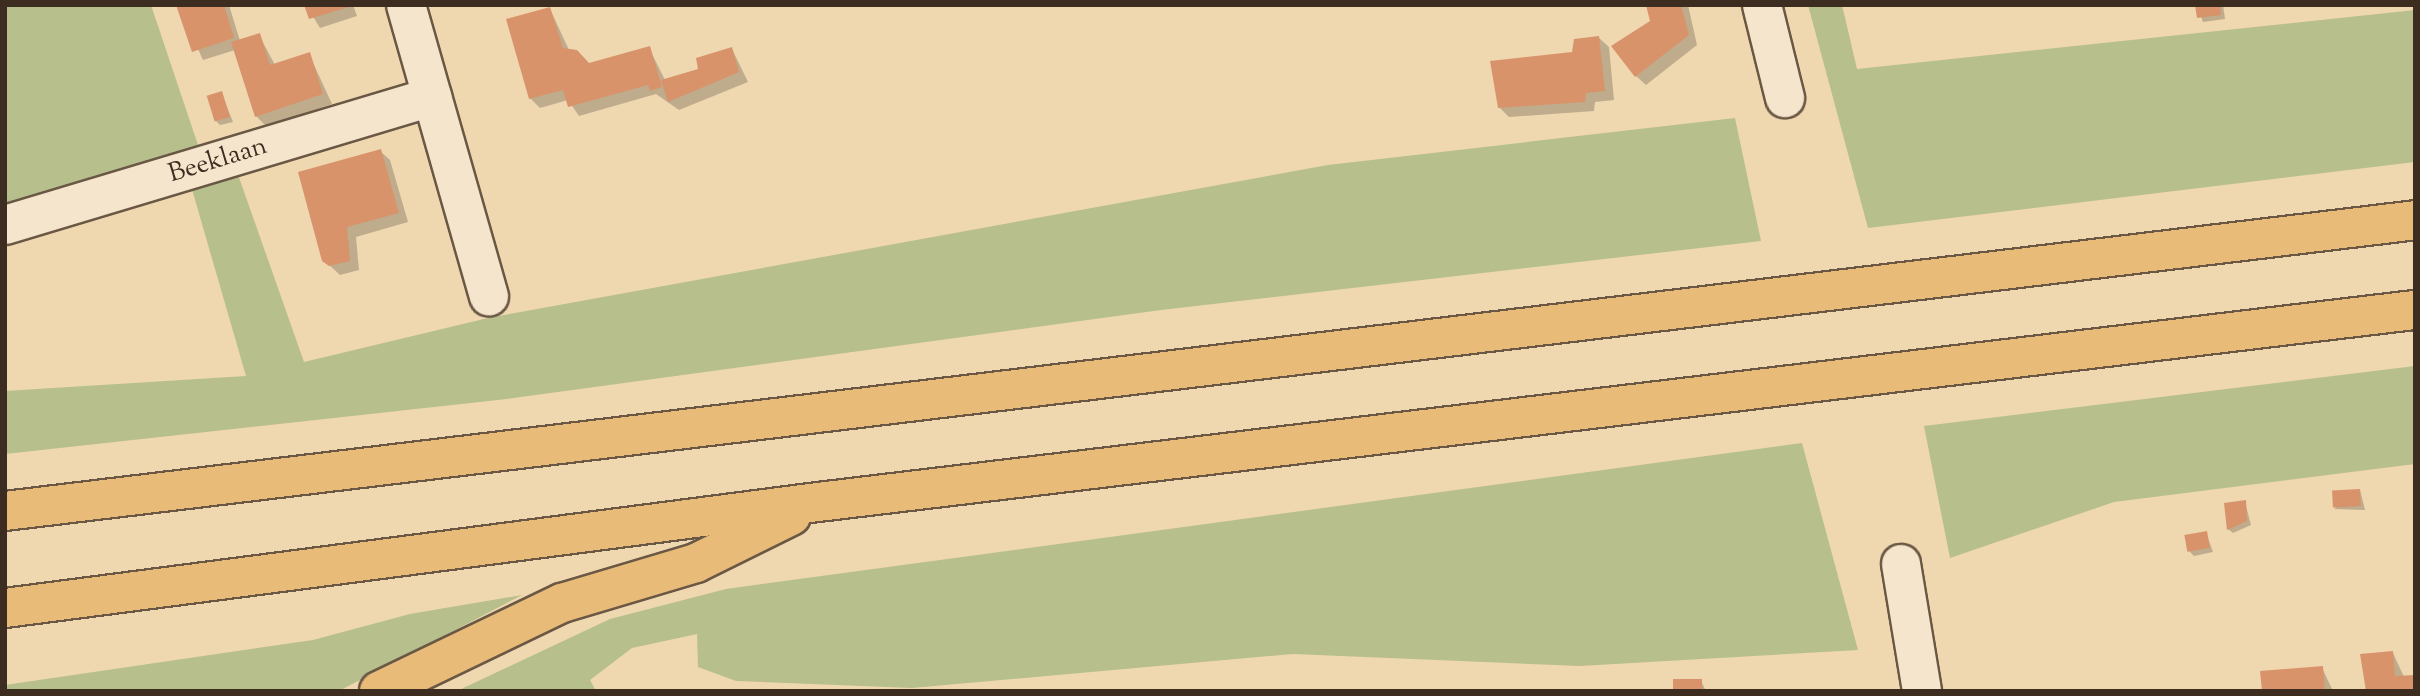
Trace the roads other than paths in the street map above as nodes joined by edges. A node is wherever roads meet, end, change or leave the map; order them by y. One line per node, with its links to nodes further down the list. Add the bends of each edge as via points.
1 (406, 5): 3 (street)
2 (1762, 5): 4 (street)
3 (432, 97): 6 (street, Beeklaan); 7 (street)
4 (1785, 97)
5 (2415, 220): 10 (highway)
6 (5, 225)
7 (489, 296)
8 (2415, 310): 9 (highway)
9 (818, 502): 12 (highway); 13 (highway, via 696,563 562,603)
10 (5, 511)
11 (1901, 564): 14 (street)
12 (5, 608)
13 (379, 691)
14 (1922, 691)

